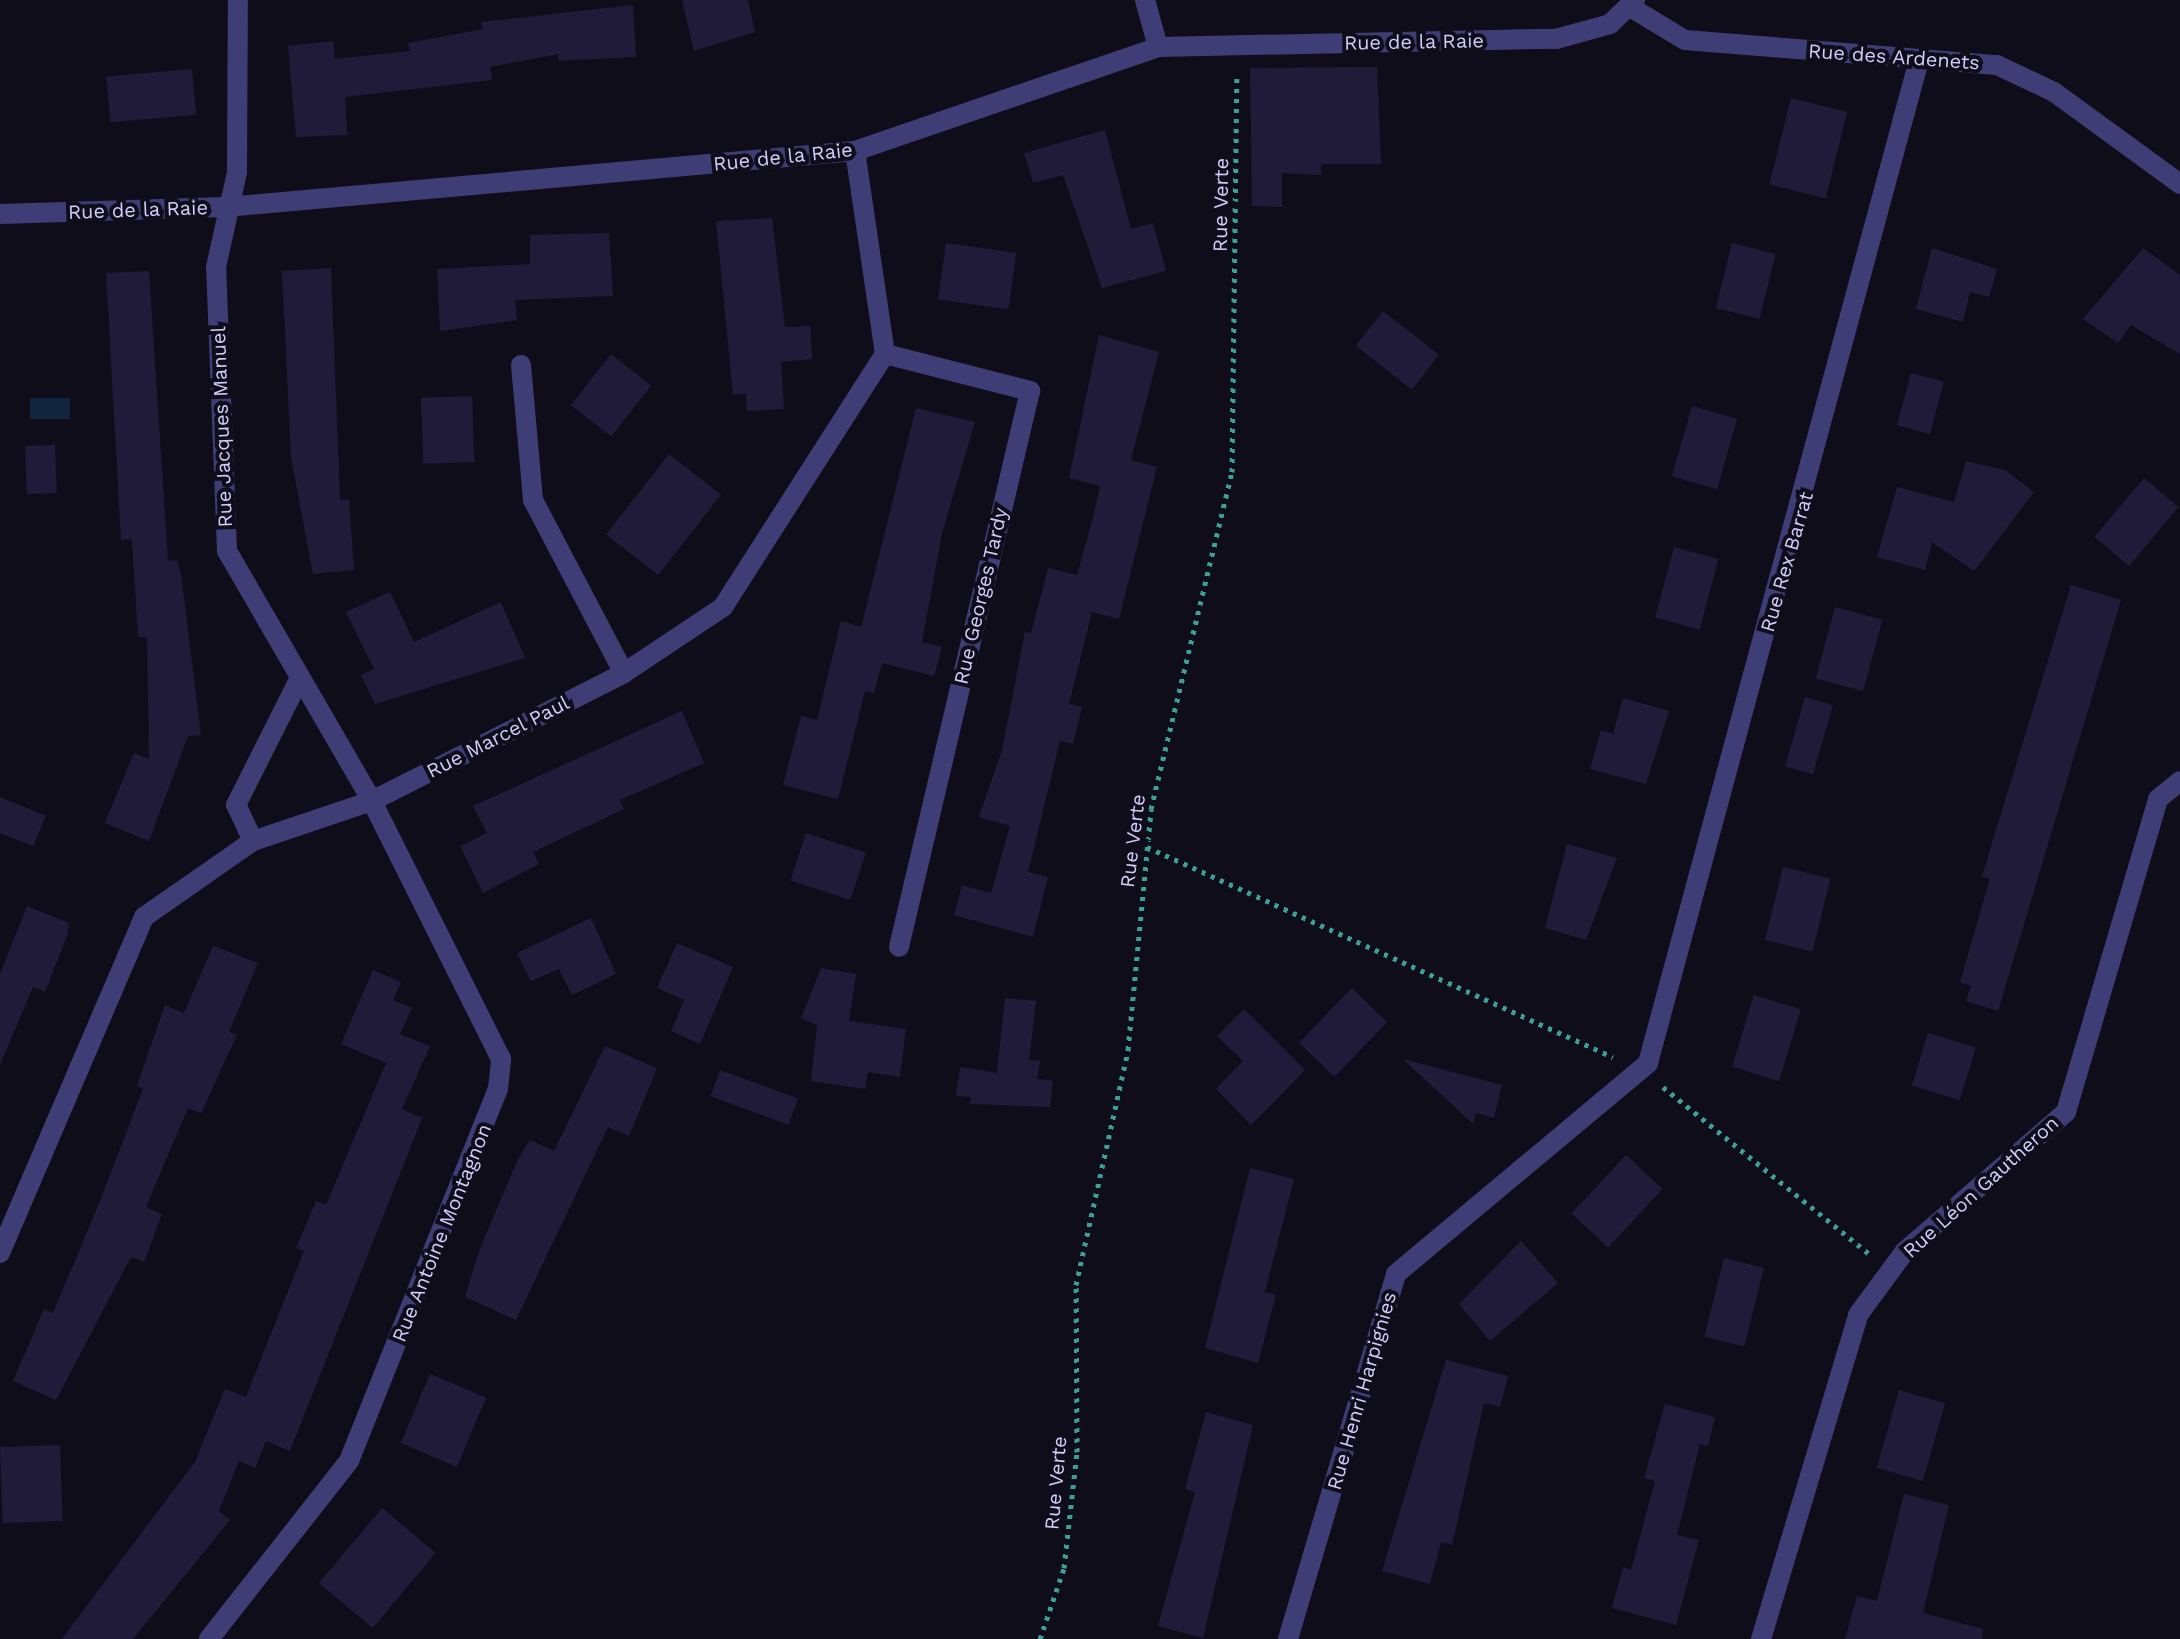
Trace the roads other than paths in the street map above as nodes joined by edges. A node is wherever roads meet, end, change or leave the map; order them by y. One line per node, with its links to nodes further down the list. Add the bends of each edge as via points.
1 (238, 0): 8 (street, Rue Jacques Manuel, via 237,172)
2 (1145, 0): 4 (street)
3 (1633, 4): 4 (street, Rue de la Raie, via 1610,24 1556,39); 5 (street, Rue des Ardenets, via 1685,40)
4 (1158, 47): 6 (street, Rue de la Raie)
5 (1919, 60): 7 (street, Rue des Ardenets, via 1997,65 2054,92); 18 (street, Rue Rex Barrat)
6 (855, 151): 8 (street, Rue de la Raie); 10 (street)
7 (2180, 184)
8 (226, 207): 9 (street, Rue de la Raie); 13 (street, Rue Jacques Manuel, via 216,267 227,551)
9 (0, 214)
10 (885, 354): 12 (street, Rue Marcel Paul, via 723,607); 17 (street, Rue Georges Tardy, via 1030,391)
11 (521, 365): 12 (street, via 533,500)
12 (624, 673): 15 (street, Rue Marcel Paul)
13 (300, 678): 15 (street, Rue Jacques Manuel); 16 (street, via 236,805)
14 (2180, 781): 22 (street, Rue Léon Gautheron, via 2158,799 2066,1112 1890,1273 1858,1315)
15 (372, 801): 16 (street, Rue Marcel Paul); 20 (street, Rue Antoine Montagnon, via 501,1059 498,1089 349,1461)
16 (253, 841): 19 (street, Rue Marcel Paul, via 144,917)
17 (899, 947)
18 (1645, 1067): 21 (street, Rue Henri Harpignies, via 1396,1274)
19 (0, 1253)
20 (209, 1639)
21 (1288, 1639)
22 (1761, 1639)

